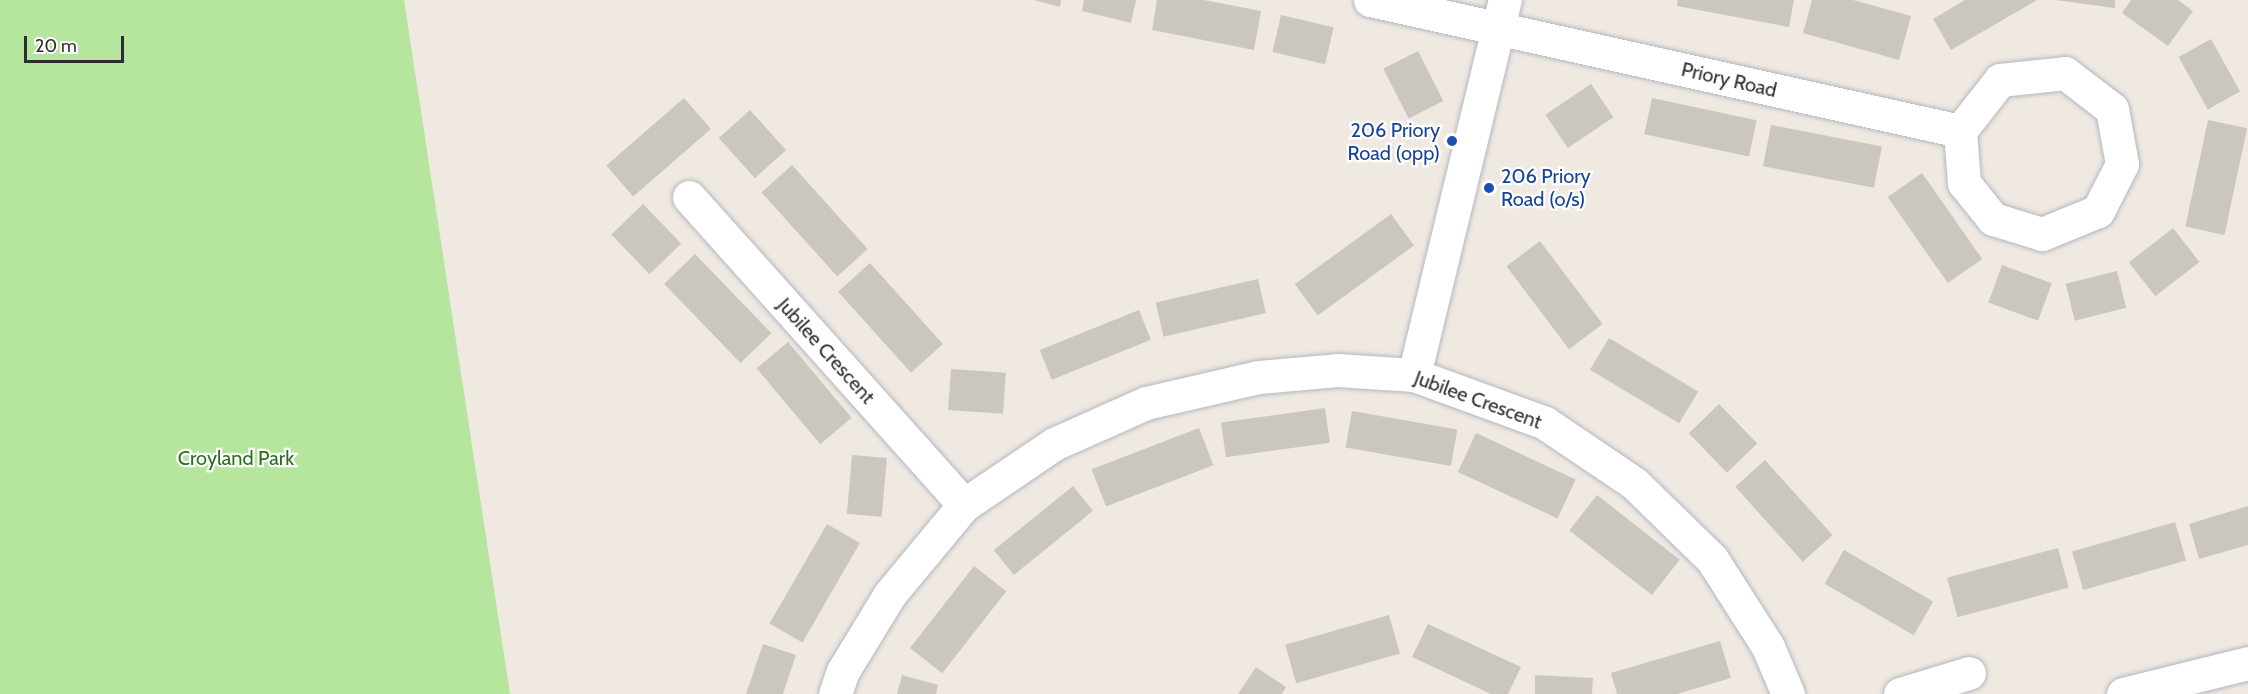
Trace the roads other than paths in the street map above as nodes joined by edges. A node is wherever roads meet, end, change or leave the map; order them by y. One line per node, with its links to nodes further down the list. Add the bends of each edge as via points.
1 (1370, 0): 2 (street, Priory Road)
2 (1501, 14): 3 (street, Priory Road); 5 (street)
3 (1960, 132): 3 (street, via 2000,80 2065,73 2112,109 2122,164 2098,211 2042,234 1993,219 1964,183)
4 (689, 197): 6 (street, Jubilee Crescent)
5 (1414, 375): 6 (street, Jubilee Crescent, via 1336,370 1259,377 1146,403 1054,444); 10 (street, Jubilee Crescent, via 1545,423 1634,483 1712,559 1768,647)
6 (964, 505): 9 (street, Jubilee Crescent, via 890,594 843,671)
7 (2248, 663): 12 (street)
8 (1969, 673): 11 (street)
9 (834, 694)
10 (1788, 694)
11 (1900, 694)
12 (2123, 694)

